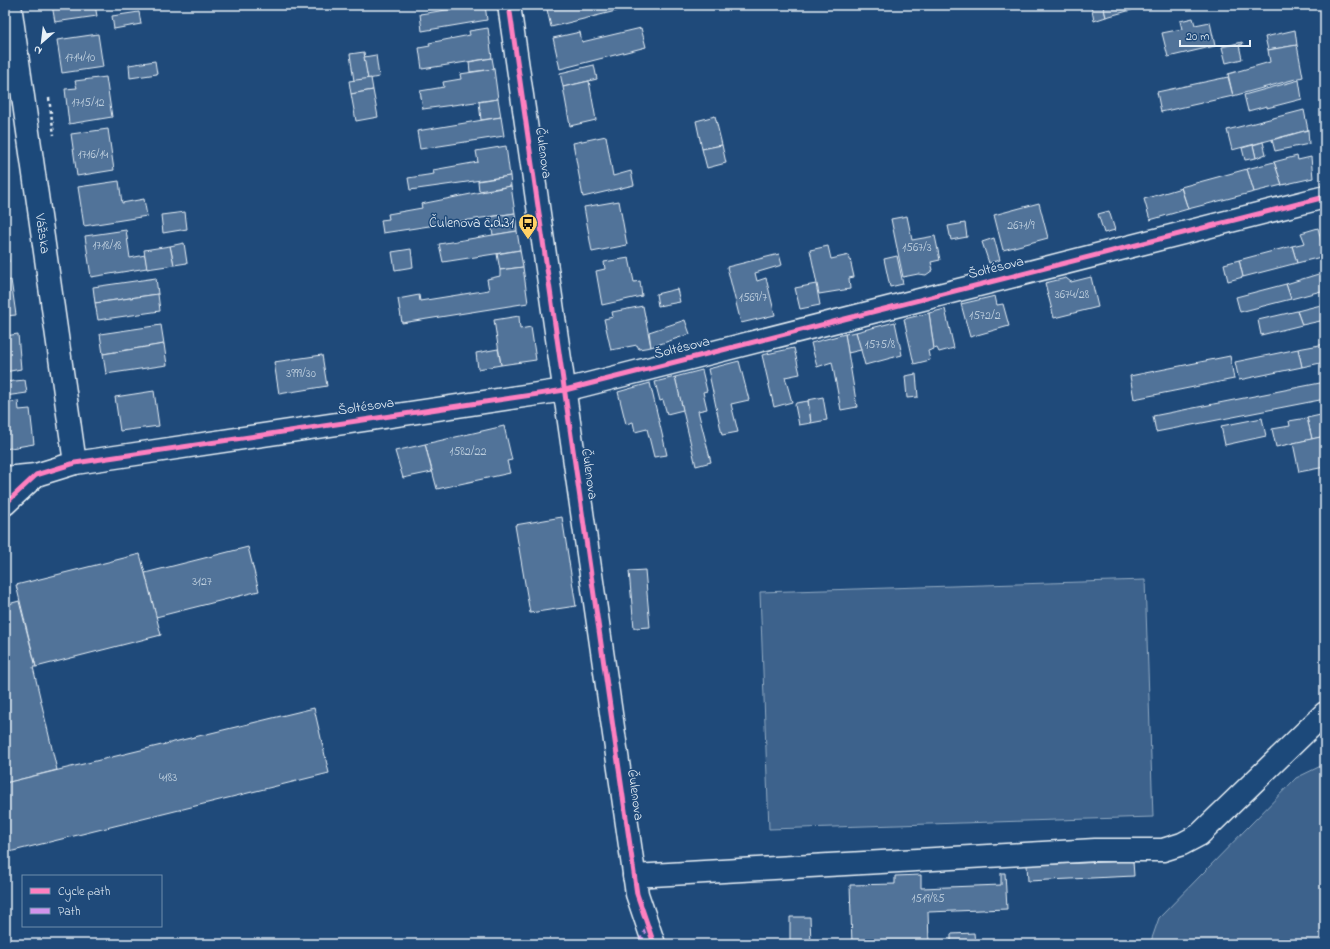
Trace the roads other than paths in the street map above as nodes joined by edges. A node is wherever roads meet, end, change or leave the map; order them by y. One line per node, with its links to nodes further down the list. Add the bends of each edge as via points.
1 (10, 5): 5 (street, Vážska)
2 (509, 5): 4 (street, Čulenova)
3 (1325, 197): 4 (street, Šoltésova)
4 (565, 390): 5 (street, Šoltésova); 10 (street, Čulenova)
5 (75, 462): 6 (street, Šoltésova)
6 (36, 475): 7 (street, Šoltésova); 8 (street)
7 (5, 478)
8 (5, 504)
9 (1325, 713): 10 (street, via 1199,835 1163,850 1095,850)
10 (634, 876): 11 (street, Čulenova, via 637,894)
11 (654, 944)

